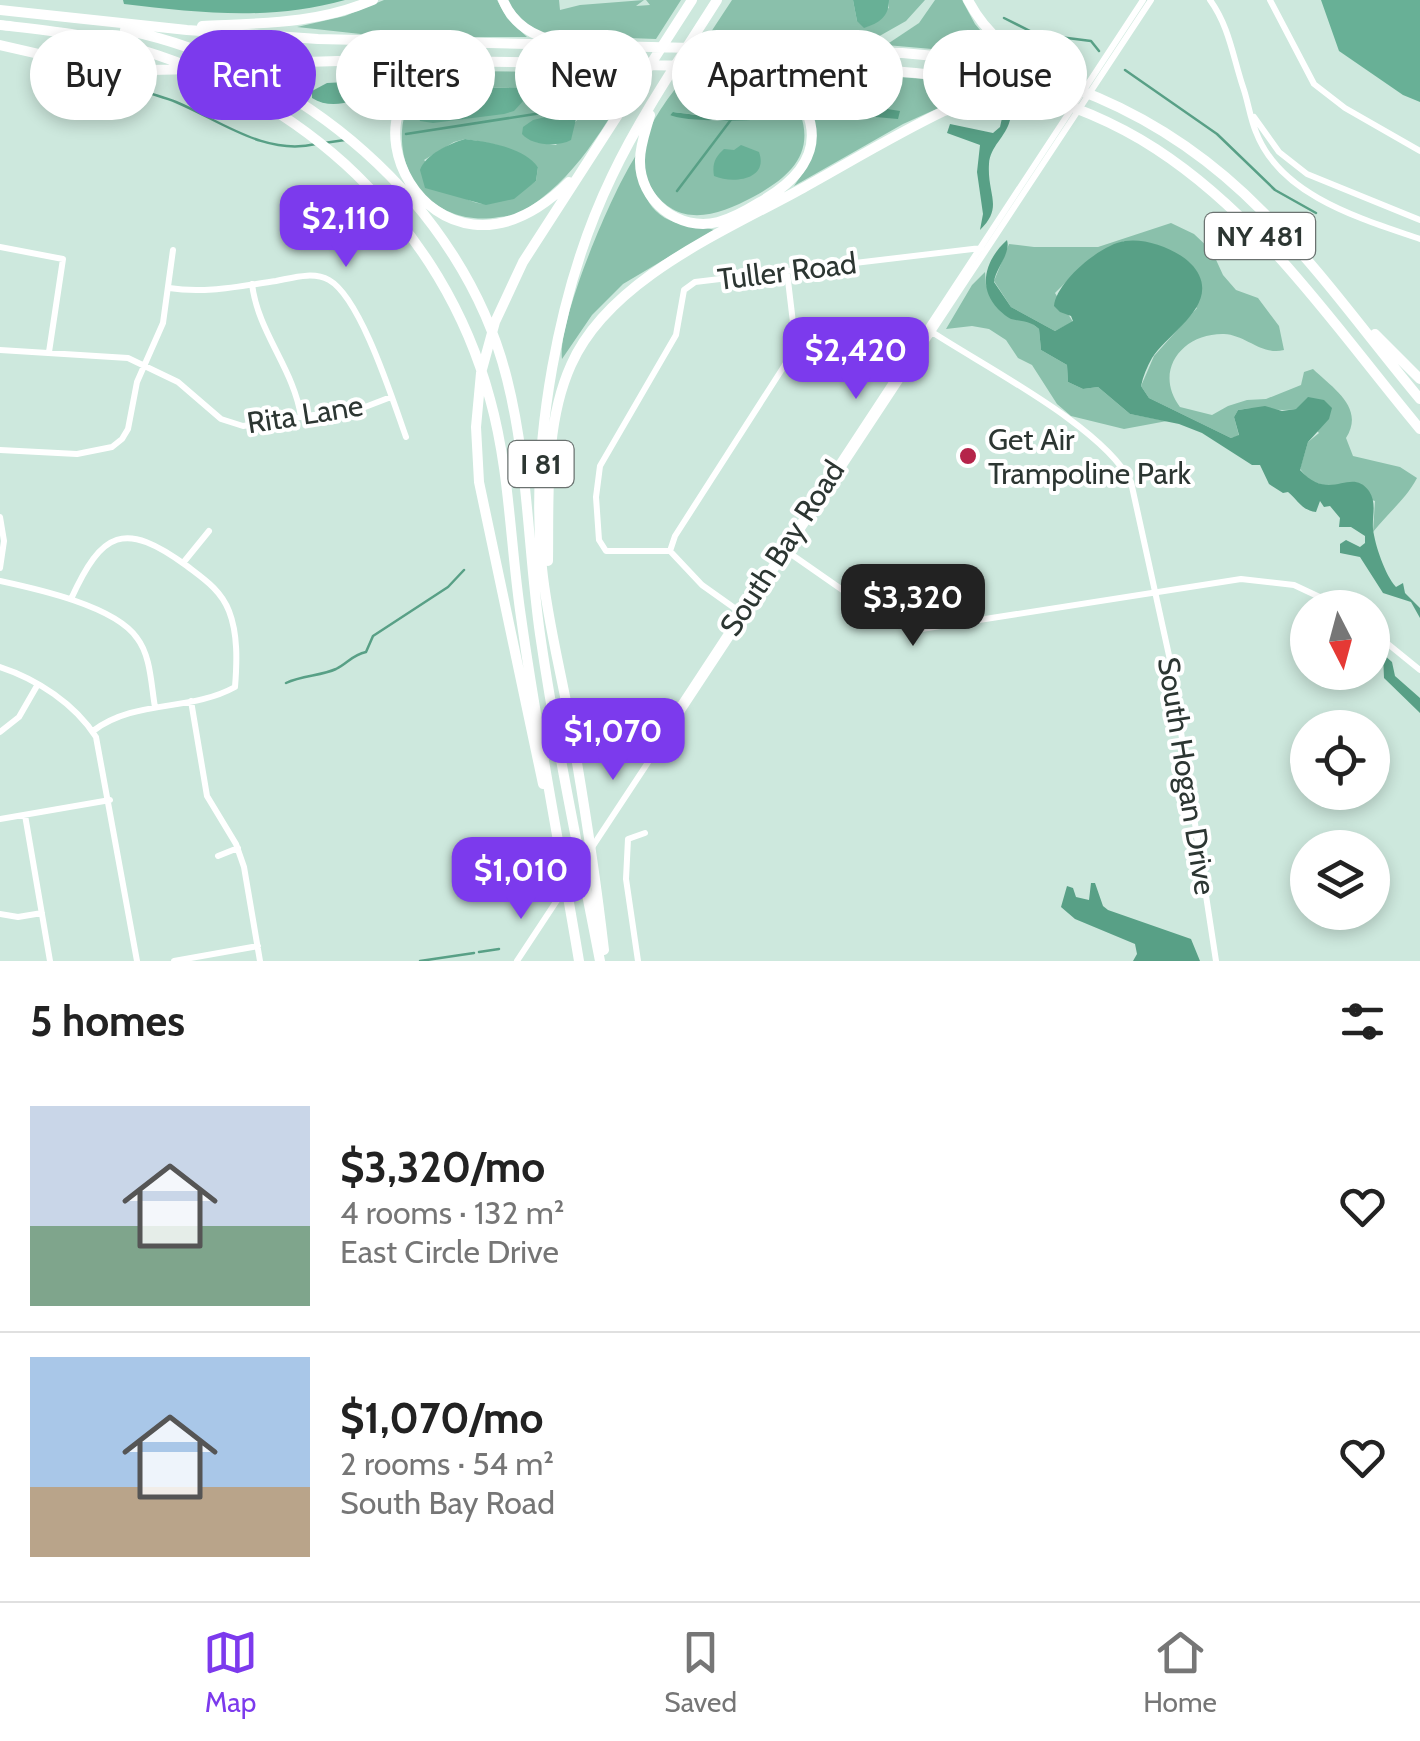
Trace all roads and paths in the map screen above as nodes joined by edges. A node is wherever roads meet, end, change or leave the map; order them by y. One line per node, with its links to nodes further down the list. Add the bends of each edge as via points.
1 (372, 0): 12 (highway, via 306,20)
2 (503, 0): 13 (highway)
3 (692, 0): 28 (highway, I 81)
4 (717, 0): 21 (highway, I 81)
5 (968, 0): 14 (highway)
6 (1143, 0): 32 (street, South Bay Road)
7 (1151, 0): 32 (street, South Bay Road)
8 (1210, 0): 24 (street)
9 (1270, 0): 27 (street, via 1314,84)
10 (0, 10): 12 (highway, NY 481); 88 (highway, via 190,46 264,81 367,154 456,262 506,373 542,650)
11 (0, 26): 78 (highway, via 86,36 159,56 246,92 338,156 421,250 460,316 485,380)
12 (160, 28): 16 (highway, NY 481)
13 (528, 30)
14 (988, 30)
15 (0, 45): 19 (highway, via 100,68)
16 (515, 45)
17 (652, 48): 18 (highway, NY 481)
18 (923, 55)
19 (512, 63): 20 (highway); 28 (highway, via 445,69 407,97 396,121 396,150 420,197 460,221 507,222 544,204)
20 (672, 66)
21 (662, 89): 25 (highway, via 640,163 660,208 685,222 715,223 786,187 810,152); 61 (highway, I 81, via 603,194 559,338 540,475)
22 (1087, 92): 37 (highway, NY 481, via 1161,129 1214,166)
23 (1087, 114): 43 (highway, NY 481, via 1170,159 1237,213)
24 (1254, 116): 29 (street, via 1279,152 1307,174); 30 (street, via 1272,160 1299,186)
25 (810, 120)
26 (928, 120): 61 (highway, via 691,250 608,311 576,354 560,397)
27 (1420, 151)
28 (594, 154): 78 (highway, I 81, via 523,262 495,322 477,408 481,492)
29 (1420, 220)
30 (1420, 239)
31 (0, 247): 40 (street, via 63,259)
32 (983, 249): 34 (street, Tuller Road); 38 (street, South Bay Road)
33 (172, 250): 36 (street)
34 (787, 272): 53 (street, via 794,331 788,360); 53 (street, Tuller Road, via 687,286 676,334 600,466 601,544 610,551)
35 (252, 284): 36 (street); 44 (street, via 312,276 340,288); 46 (street, via 256,313)
36 (169, 288): 41 (street)
37 (1332, 292): 42 (highway); 45 (highway, NY 481)
38 (930, 331): 54 (street, South Bay Road); 59 (street, South Hogan Drive, via 1110,450 1136,499)
39 (0, 350): 40 (street, Rita Lane)
40 (49, 352): 41 (street, Rita Lane)
41 (146, 364): 46 (street, Rita Lane, via 230,424); 50 (street, via 128,429 112,447 63,455)
42 (1420, 379)
43 (1390, 393): 47 (highway, NY 481); 49 (highway)
44 (391, 397): 46 (street, Rita Lane); 48 (street)
45 (1420, 399)
46 (302, 417)
47 (1420, 429)
48 (406, 437)
49 (1420, 439)
50 (0, 450)
51 (0, 517): 56 (street)
52 (209, 531): 55 (street)
53 (670, 550): 62 (street)
54 (786, 550): 59 (street, via 887,621 915,630); 62 (street, South Bay Road); 71 (street, South Bay Road)
55 (183, 563): 60 (street, via 138,538 115,541 92,556); 67 (street, via 223,598 237,658 235,687)
56 (0, 568)
57 (0, 581): 60 (street)
58 (1305, 590): 59 (street, via 1250,578)
59 (1156, 592): 90 (street, South Hogan Drive)
60 (71, 599): 68 (street, via 136,636)
61 (547, 602): 88 (highway, I 81, via 588,830)
62 (740, 612): 71 (street, South Bay Road)
63 (1390, 646): 65 (street)
64 (0, 667): 66 (street)
65 (1420, 670)
66 (38, 684): 69 (street); 70 (street, via 19,718)
67 (191, 700): 68 (street); 76 (street, via 207,796)
68 (154, 706): 69 (street)
69 (93, 731): 72 (street)
70 (0, 732)
71 (658, 747): 86 (street, South Bay Road)
72 (110, 800): 73 (street); 83 (street)
73 (25, 815): 74 (street); 79 (street)
74 (0, 819)
75 (646, 833): 89 (street, via 628,838 625,863)
76 (238, 848): 77 (street); 81 (street)
77 (218, 856)
78 (564, 868): 87 (highway, I 81)
79 (42, 913): 80 (street); 82 (street)
80 (0, 914)
81 (258, 946): 84 (street); 85 (street)
82 (50, 961)
83 (137, 961)
84 (174, 961)
85 (260, 961)
86 (517, 961)
87 (580, 961)
88 (603, 961)
89 (638, 961)
90 (1216, 961)

